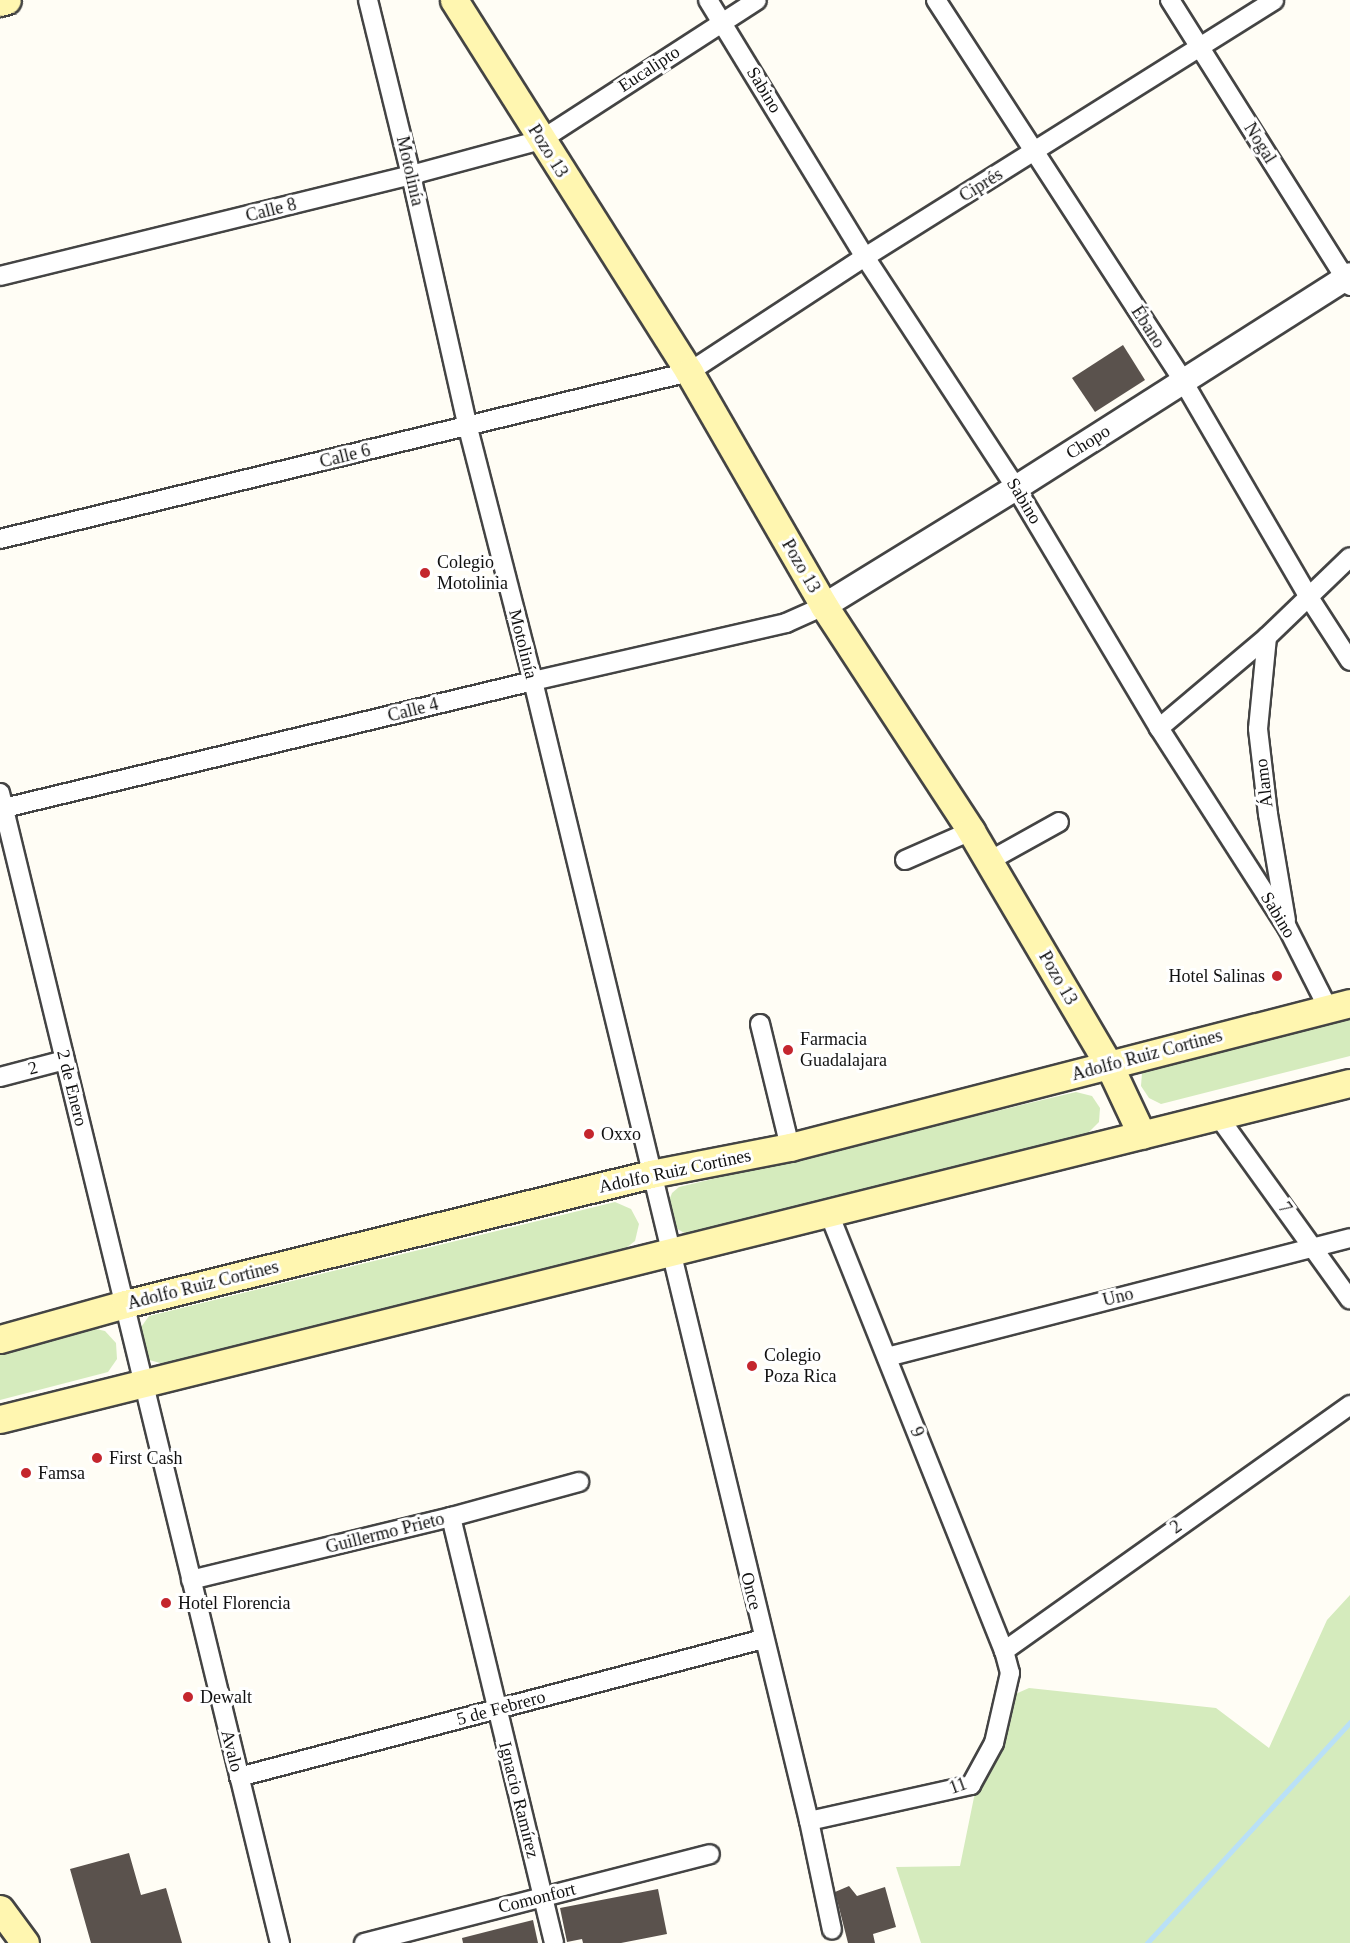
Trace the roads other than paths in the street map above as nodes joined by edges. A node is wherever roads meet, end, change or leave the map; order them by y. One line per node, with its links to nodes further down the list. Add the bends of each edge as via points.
1 (7, 0): 9 (main road)
2 (368, 0): 14 (street, Motolinía)
3 (454, 0): 12 (main road, Pozo 13)
4 (708, 0): 10 (street, Sabino)
5 (758, 0): 10 (street, Eucalipto)
6 (936, 0): 13 (street, Ébano)
7 (1170, 0): 11 (street, Nogal)
8 (1274, 0): 11 (street, Ciprés)
9 (0, 2)
10 (722, 22): 12 (street, Eucalipto); 15 (street, Sabino)
11 (1199, 46): 13 (street, Ciprés); 17 (street, Nogal)
12 (541, 140): 14 (street, Calle 8); 18 (main road, Pozo 13)
13 (1034, 152): 15 (street, Ciprés); 19 (street, Ébano)
14 (411, 175): 16 (street, Calle 8); 20 (street, Motolinía)
15 (865, 257): 18 (street, Ciprés); 21 (street, Sabino)
16 (0, 276)
17 (1348, 280): 19 (street, Chopo)
18 (689, 372): 20 (street, Calle 6); 25 (main road, Pozo 13)
19 (1183, 381): 21 (street, Chopo); 24 (street, Ébano)
20 (467, 424): 22 (street, Calle 6); 28 (street, Motolinía)
21 (1016, 488): 25 (street, Chopo); 29 (street, Sabino)
22 (0, 538)
23 (1350, 557): 24 (street)
24 (1308, 596): 26 (street); 27 (street, Ébano)
25 (824, 606): 28 (street, Calle 4, via 786,623); 32 (main road, Pozo 13)
26 (1267, 637): 29 (street); 35 (street, Álamo, via 1258,729)
27 (1350, 661)
28 (533, 681): 30 (street, Calle 4); 45 (street, Motolinía)
29 (1159, 728): 35 (street, Sabino)
30 (1, 803): 38 (street, 2 de Enero)
31 (1059, 822): 34 (street)
32 (971, 831): 33 (street); 34 (main road, Pozo 13)
33 (905, 860)
34 (989, 861): 39 (main road, Pozo 13)
35 (1287, 927): 36 (street, Sabino)
36 (1339, 1005): 39 (main road, Adolfo Ruiz Cortines)
37 (760, 1024): 44 (street)
38 (65, 1060): 40 (street, 2); 51 (street, 2 de Enero)
39 (1109, 1065): 43 (main road, Pozo 13); 44 (main road, Adolfo Ruiz Cortines)
40 (0, 1077)
41 (1350, 1083): 42 (main road)
42 (1218, 1116): 43 (main road); 48 (street, 7)
43 (1142, 1135): 46 (main road)
44 (790, 1147): 45 (main road, Adolfo Ruiz Cortines)
45 (651, 1174): 49 (street, Motolinía); 51 (main road, Adolfo Ruiz Cortines)
46 (829, 1214): 49 (main road); 53 (street, 9)
47 (1350, 1238): 48 (street, Uno)
48 (1313, 1247): 50 (street, 7); 53 (street, Uno)
49 (670, 1252): 54 (main road); 60 (street, Once)
50 (1350, 1300)
51 (125, 1304): 52 (main road, Adolfo Ruiz Cortines); 54 (street, 2 de Enero)
52 (0, 1339)
53 (887, 1357): 61 (street, 9)
54 (142, 1384): 56 (main road); 59 (street, Avalo)
55 (1350, 1405): 61 (street, 2)
56 (0, 1419)
57 (579, 1482): 58 (street, Guillermo Prieto)
58 (451, 1517): 59 (street, Guillermo Prieto); 62 (street, Ignacio Ramírez)
59 (190, 1580): 63 (street, Avalo)
60 (763, 1639): 62 (street, 5 de Febrero); 64 (street, Once)
61 (1005, 1650): 64 (street, 11, via 1010,1674 994,1743 971,1785)
62 (497, 1709): 63 (street, 5 de Febrero); 66 (street, Ignacio Ramírez)
63 (239, 1777): 70 (street, Avalo)
64 (809, 1821): 68 (street, Once)
65 (710, 1854): 66 (street, Comonfort)
66 (543, 1897): 71 (street, Comonfort); 72 (street, Ignacio Ramírez)
67 (0, 1910): 69 (main road)
68 (831, 1930)
69 (26, 1943)
70 (280, 1943)
71 (364, 1943)
72 (554, 1943)

